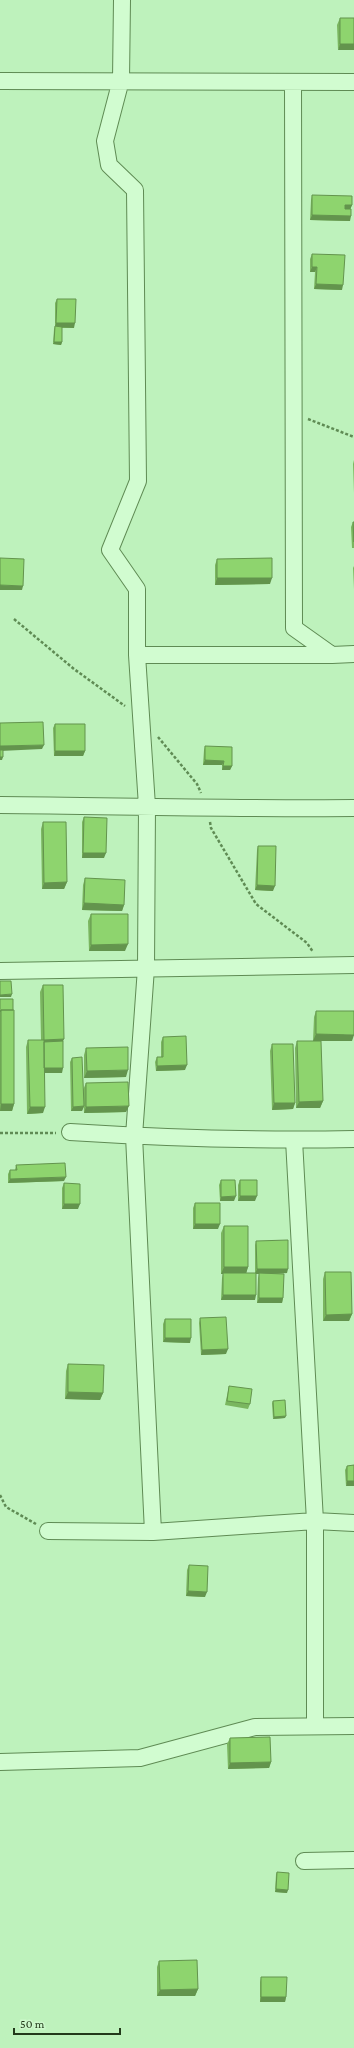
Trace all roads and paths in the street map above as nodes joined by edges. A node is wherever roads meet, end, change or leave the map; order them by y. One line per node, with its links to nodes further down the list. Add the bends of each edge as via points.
1 (122, 0): 2 (street)
2 (121, 80): 3 (street); 4 (street); 10 (street, via 105,141 109,165 135,190 138,481 110,550 137,590)
3 (0, 81)
4 (293, 82): 5 (street); 6 (street)
5 (354, 82)
6 (294, 415): 7 (path); 11 (street, via 294,628)
7 (354, 436)
8 (14, 619): 12 (path, via 74,669)
9 (354, 654): 11 (street)
10 (138, 655): 11 (street); 12 (street)
11 (332, 655)
12 (142, 718): 15 (street)
13 (157, 736): 17 (path, via 197,784)
14 (0, 805): 15 (street)
15 (147, 806): 17 (street); 20 (street)
16 (354, 808): 17 (street)
17 (206, 809): 19 (path, via 212,828 256,904 307,943)
18 (354, 965): 19 (street)
19 (322, 966): 20 (street)
20 (146, 968): 21 (street); 24 (street)
21 (0, 971)
22 (70, 1132): 23 (path); 24 (street)
23 (0, 1133)
24 (134, 1136): 26 (street); 31 (street)
25 (354, 1139): 26 (street)
26 (294, 1140): 28 (street)
27 (0, 1495): 30 (path, via 6,1507)
28 (315, 1522): 29 (street); 31 (street); 32 (street)
29 (354, 1522)
30 (48, 1531): 31 (street)
31 (153, 1532)
32 (315, 1726): 33 (street); 34 (street, via 255,1727 140,1758)
33 (354, 1726)
34 (0, 1762)
35 (354, 1860): 36 (street)
36 (304, 1861)

